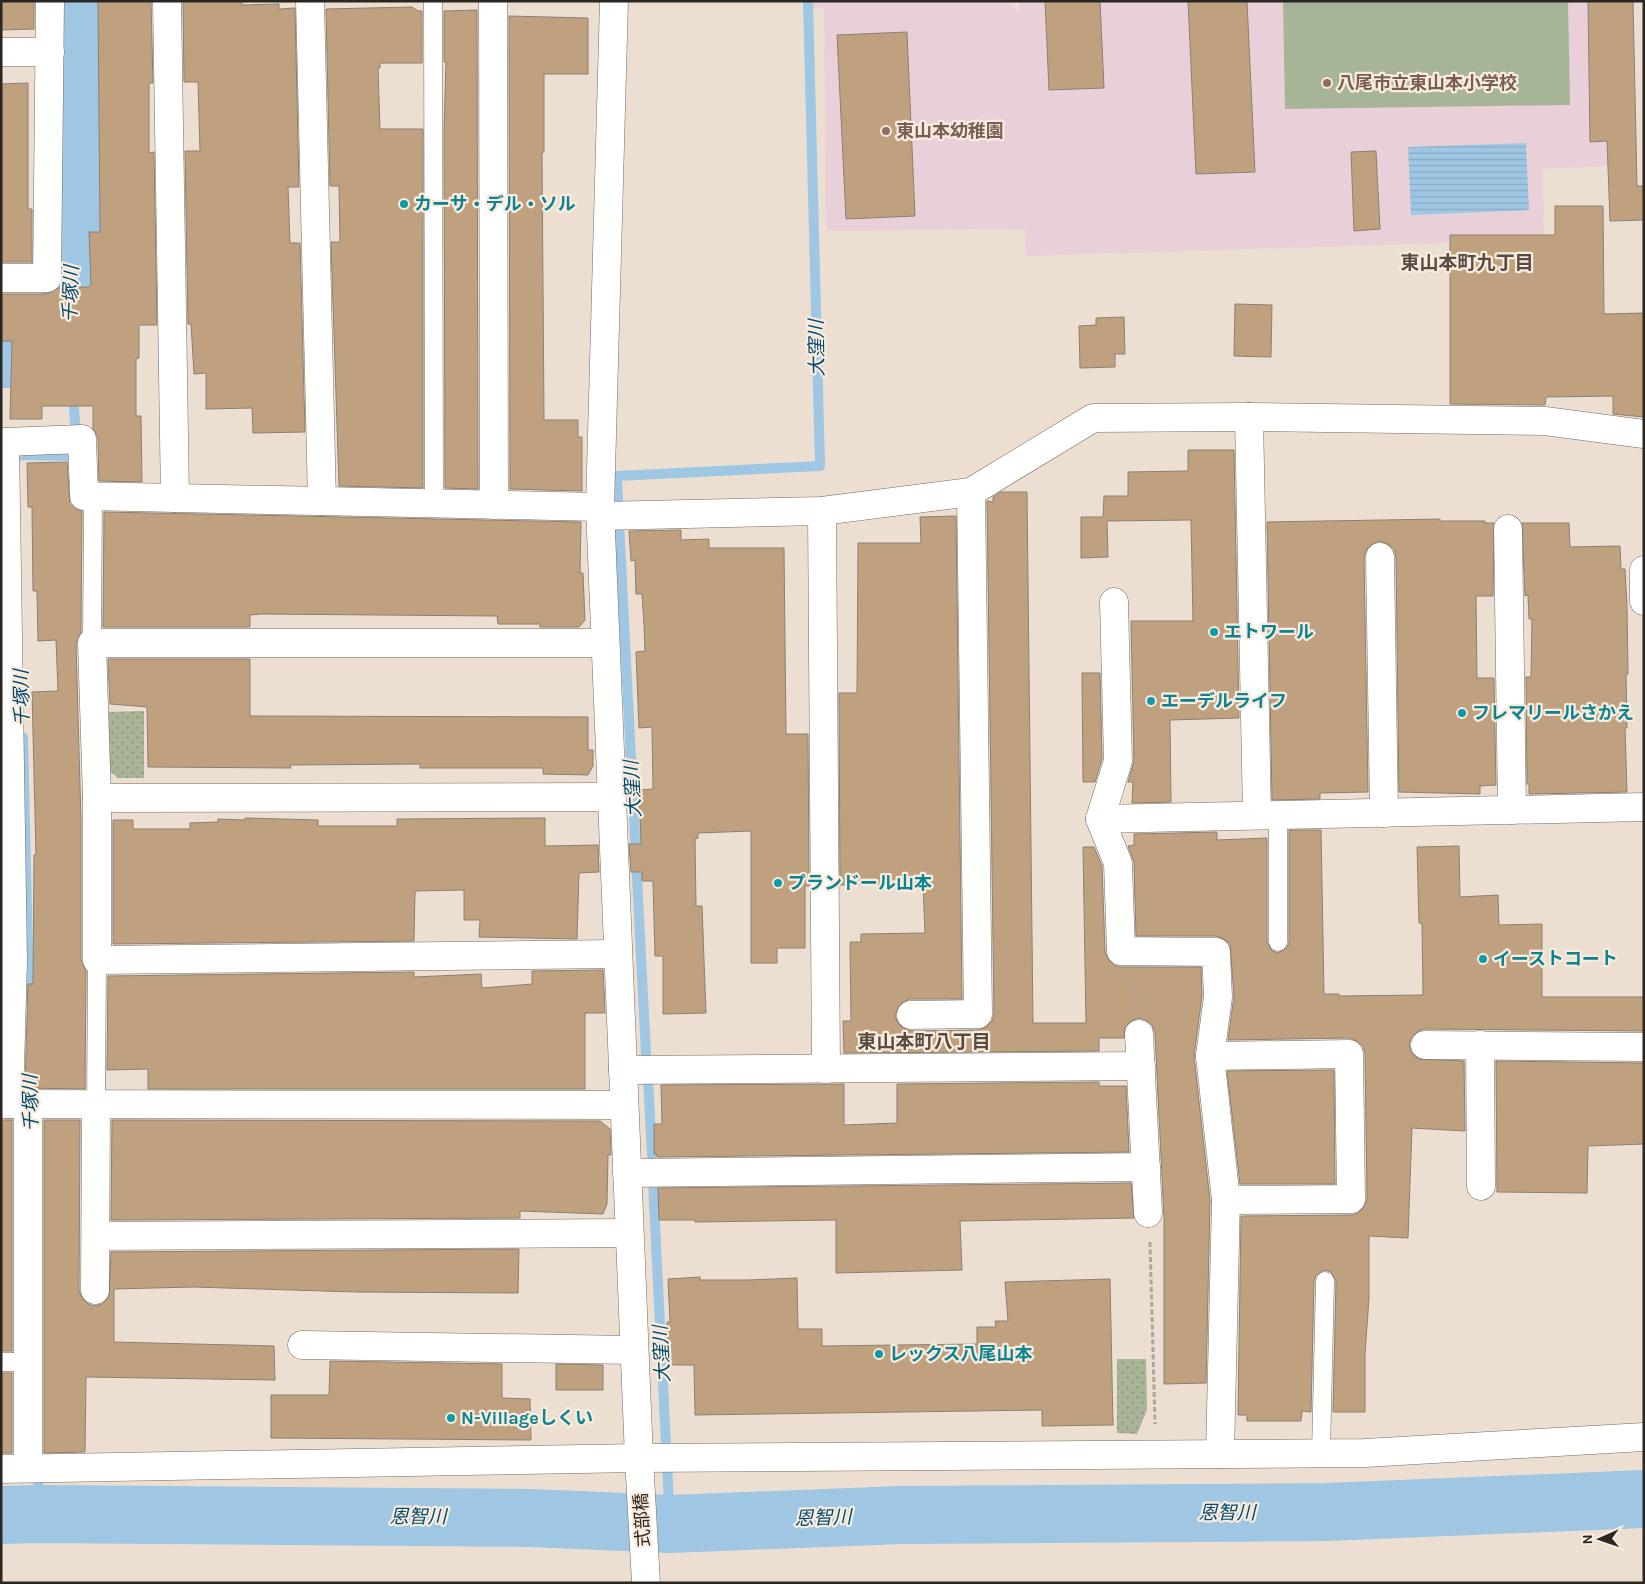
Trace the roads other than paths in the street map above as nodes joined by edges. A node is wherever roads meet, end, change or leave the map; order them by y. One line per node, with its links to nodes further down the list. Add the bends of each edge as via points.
1 (50, 1): 8 (street)
2 (167, 1): 15 (street)
3 (310, 1): 16 (street)
4 (434, 1): 17 (lane)
5 (493, 1): 18 (street)
6 (614, 1): 20 (street, 式部橋)
7 (1, 52): 8 (street)
8 (50, 52): 9 (street, via 47,278)
9 (1, 278)
10 (1250, 417): 11 (street, via 1545,421); 13 (street, via 1093,418); 35 (street)
11 (1644, 434)
12 (3, 442): 14 (street, via 82,439 84,496); 24 (street)
13 (971, 492): 19 (street); 42 (street, via 978,1014)
14 (93, 496): 15 (street); 27 (lane)
15 (175, 498): 16 (street)
16 (322, 501): 17 (street)
17 (434, 503): 18 (street)
18 (494, 505): 20 (street)
19 (822, 510): 20 (street); 49 (street)
20 (600, 512): 28 (street, 式部橋)
21 (1508, 530): 33 (street)
22 (1380, 557): 34 (street)
23 (1644, 570): 25 (street)
24 (4, 576): 29 (street)
25 (1644, 601)
26 (1114, 602): 36 (street, via 1118,761)
27 (92, 643): 28 (street); 31 (street)
28 (605, 643): 30 (street, 式部橋)
29 (5, 718): 37 (street)
30 (611, 797): 31 (street); 39 (street, 式部橋)
31 (97, 798): 40 (street)
32 (1644, 807): 33 (street)
33 (1512, 810): 34 (street)
34 (1384, 813): 35 (street)
35 (1268, 815): 36 (street); 38 (lane)
36 (1100, 819): 47 (street, via 1118,863 1121,952 1216,952 1218,997)
37 (6, 844): 41 (street)
38 (1278, 942)
39 (618, 954): 40 (street); 50 (street, 式部橋)
40 (97, 960): 52 (lane)
41 (7, 961): 51 (street)
42 (911, 1015)
43 (1139, 1034): 48 (street)
44 (1425, 1045): 45 (street)
45 (1480, 1046): 46 (street); 56 (street)
46 (1644, 1047)
47 (1210, 1056): 57 (street); 57 (street, via 1349,1054 1351,1199)
48 (1140, 1066): 49 (street); 54 (street)
49 (826, 1069): 50 (street)
50 (623, 1070): 53 (street, 式部橋)
51 (13, 1104): 52 (street); 66 (street)
52 (96, 1105): 53 (street); 60 (street)
53 (624, 1105): 55 (street, 式部橋)
54 (1146, 1167): 55 (street); 58 (street)
55 (627, 1172): 59 (street, 式部橋)
56 (1481, 1186)
57 (1226, 1200): 69 (street)
58 (1148, 1213)
59 (629, 1234): 60 (street); 64 (street, 式部橋)
60 (96, 1236): 62 (street)
61 (1325, 1281): 68 (lane)
62 (95, 1290)
63 (302, 1345): 64 (street)
64 (634, 1350): 70 (street, 式部橋)
65 (1, 1362): 66 (lane)
66 (29, 1362): 71 (street)
67 (1644, 1437): 68 (street)
68 (1322, 1453): 69 (street)
69 (1220, 1454): 70 (street)
70 (646, 1458): 72 (street); 73 (street, 式部橋)
71 (28, 1459)
72 (1, 1469)
73 (646, 1583)

